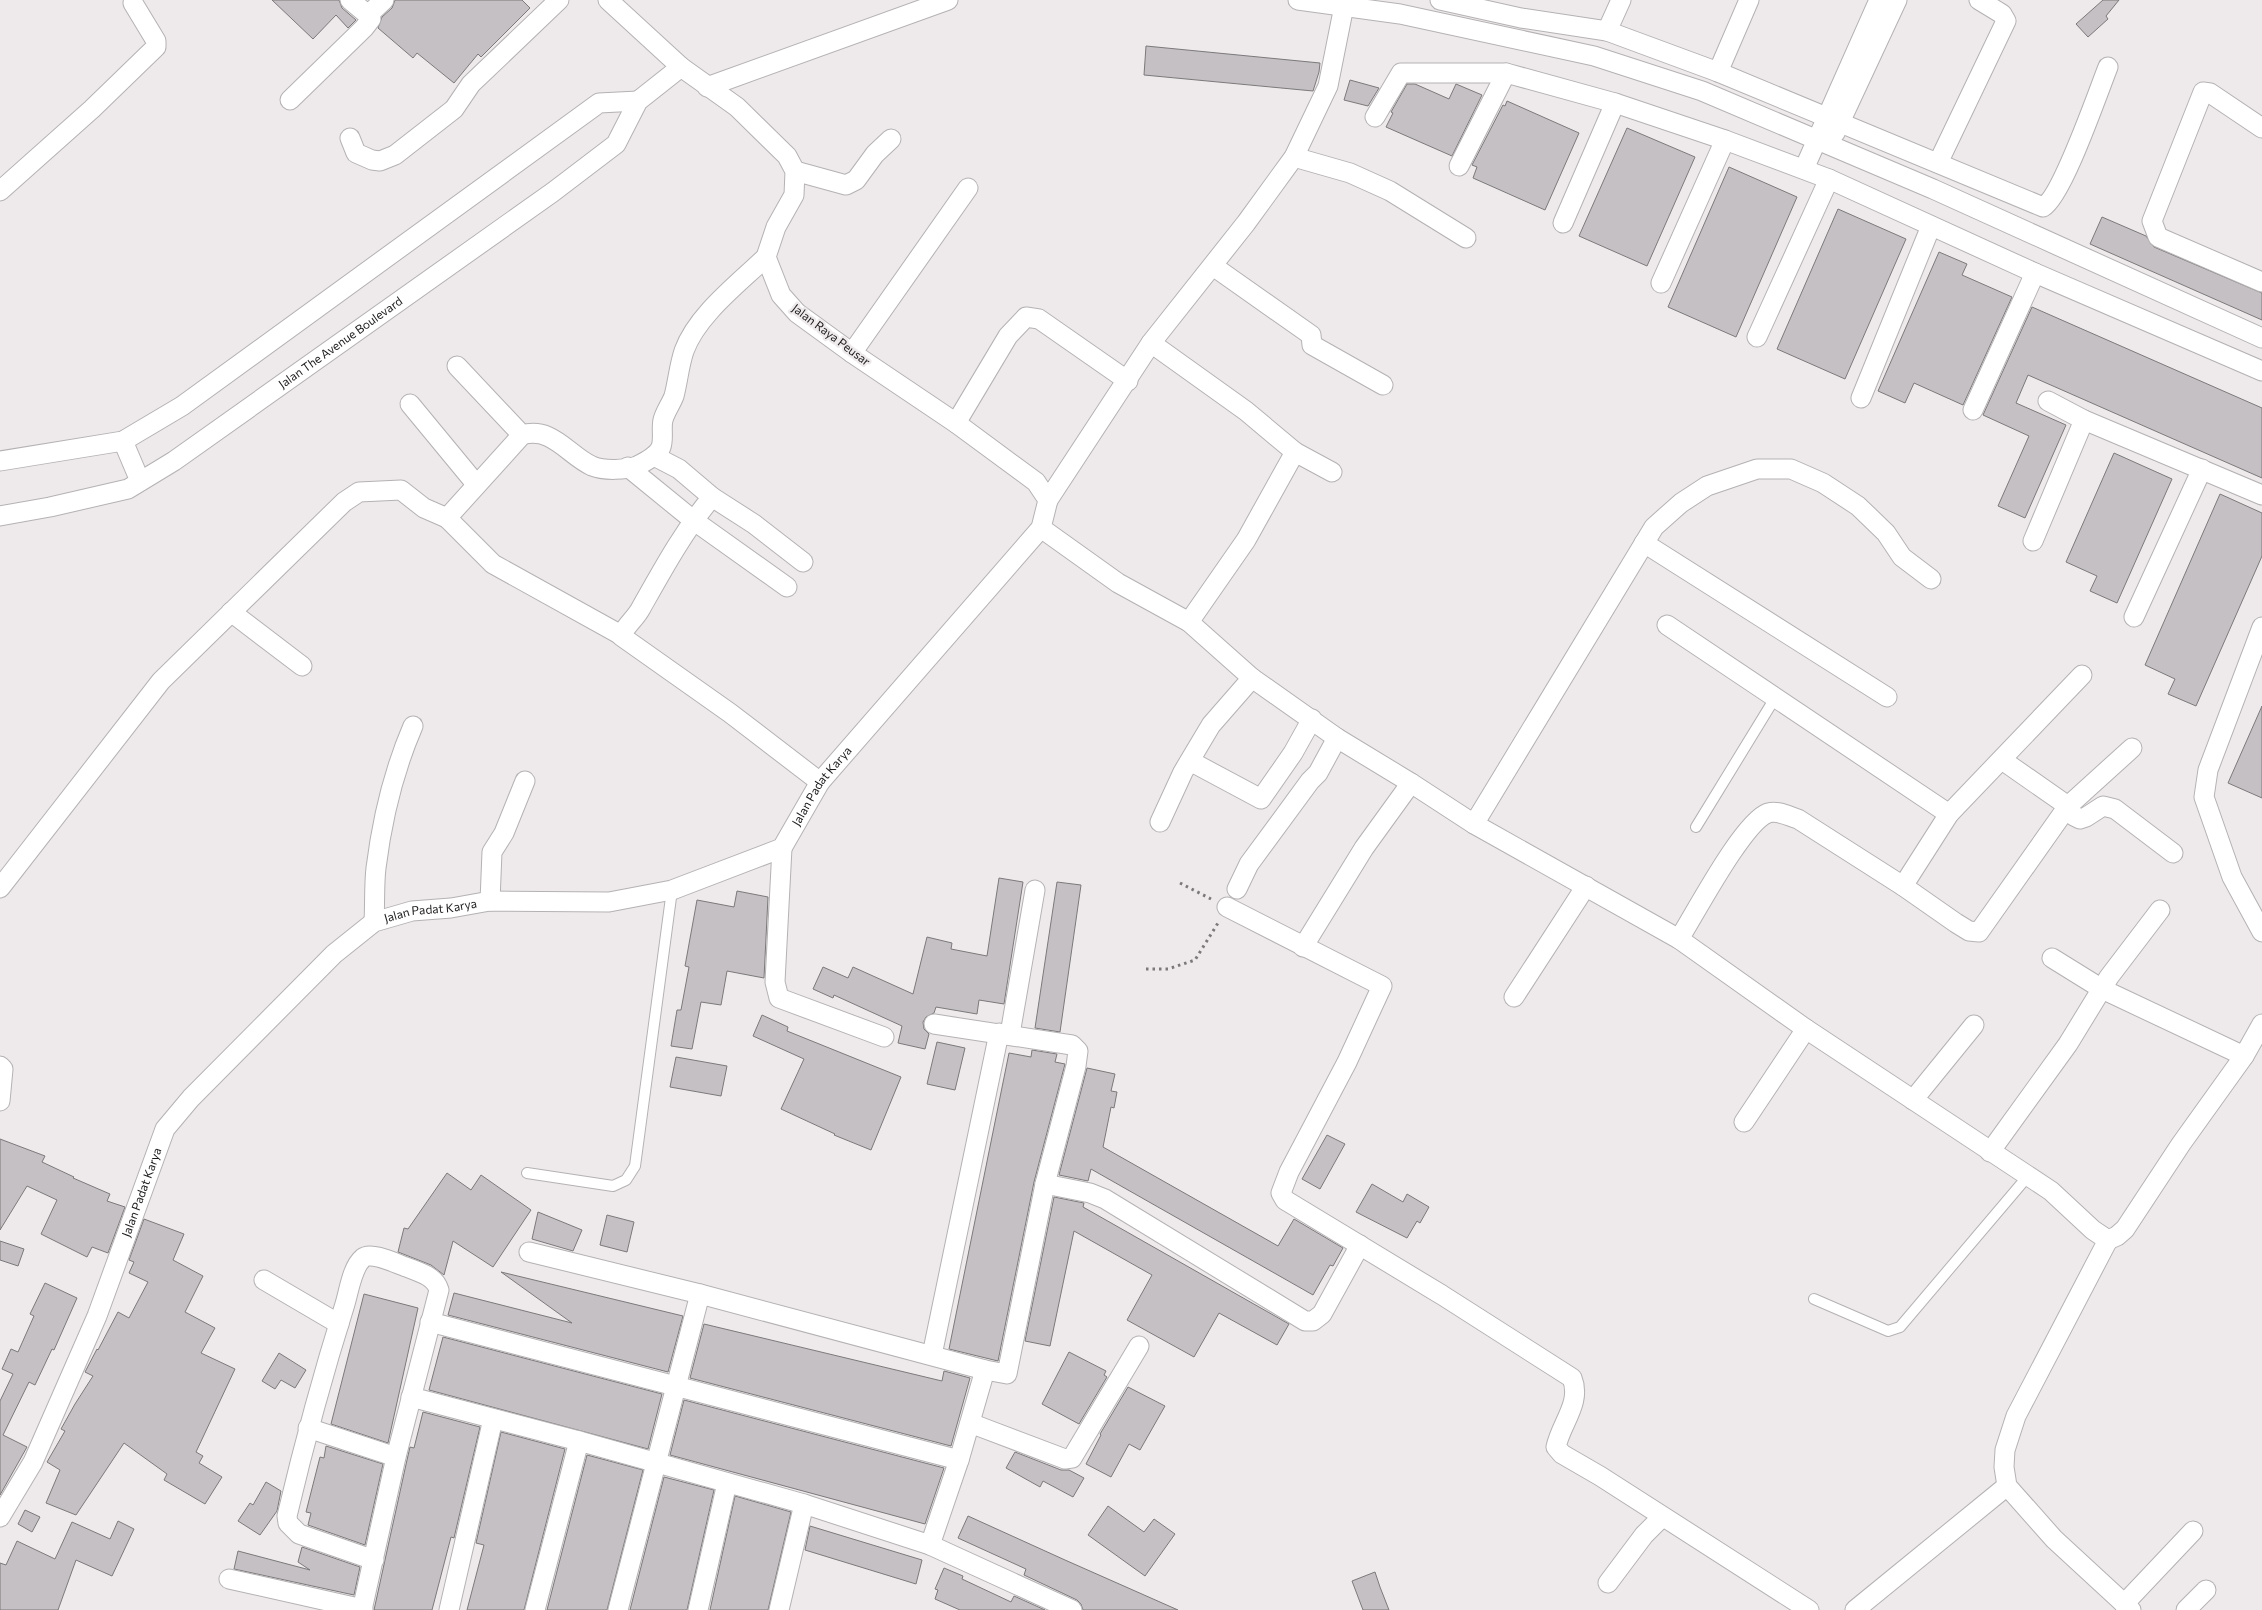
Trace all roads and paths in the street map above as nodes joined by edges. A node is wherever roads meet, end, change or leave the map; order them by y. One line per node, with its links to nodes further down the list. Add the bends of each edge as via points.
1 (350, 0): 16 (street)
2 (384, 0): 16 (street)
3 (559, 0): 29 (street, via 471,84 454,109 395,155 380,161 372,160 356,153)
4 (608, 0): 18 (street)
5 (948, 0): 22 (street)
6 (1298, 0): 14 (street)
7 (1440, 0): 15 (street)
8 (1621, 0): 17 (street)
9 (1750, 0): 20 (street)
10 (1879, 0): 27 (street)
11 (1897, 0): 27 (street)
12 (1980, 0): 34 (street, via 2002,14 2006,21)
13 (134, 1): 40 (street, via 156,47)
14 (1344, 6): 32 (street, via 1400,14 1618,63 1702,91); 33 (street, via 1328,86)
15 (1504, 7): 17 (street)
16 (368, 15): 23 (street, via 371,19 364,28)
17 (1607, 31): 20 (street)
18 (681, 67): 22 (street); 24 (street, Jalan The Avenue Boulevard)
19 (2108, 67): 34 (street, via 2067,170 2043,207)
20 (1718, 72): 27 (street)
21 (1506, 73): 25 (street); 26 (street, via 1401,73); 35 (street)
22 (707, 87): 37 (street, via 737,107 787,156)
23 (290, 100)
24 (638, 101): 64 (street, via 598,103 182,406); 71 (street, Jalan The Avenue Boulevard, via 616,144 191,449)
25 (1615, 103): 31 (street); 41 (street)
26 (1375, 117)
27 (1834, 120): 32 (street); 34 (street)
28 (2262, 128): 47 (street, via 2210,93 2203,92 2152,221 2158,237)
29 (350, 138)
30 (891, 139): 37 (street, via 856,180 846,185)
31 (1725, 140): 36 (street); 48 (street)
32 (1824, 143): 36 (street); 50 (street)
33 (1294, 156): 43 (street, via 1350,173 1390,191); 45 (street)
34 (1938, 163)
35 (1459, 166)
36 (1804, 169): 38 (street)
37 (795, 171): 44 (street, via 794,194 776,227)
38 (1829, 179): 42 (street); 49 (street)
39 (968, 188): 52 (street)
40 (0, 191)
41 (1563, 223)
42 (1931, 226): 46 (street); 57 (street)
43 (1466, 238)
44 (766, 257): 52 (street, Jalan Raya Peusar, via 781,295); 66 (street, via 692,332 663,420 662,446)
45 (1213, 266): 51 (street); 56 (street, via 1311,335 1312,345)
46 (2035, 273): 54 (street); 60 (street)
47 (2262, 282)
48 (1661, 284)
49 (1757, 337)
50 (2262, 338)
51 (1151, 344): 55 (street); 65 (street, via 1246,411)
52 (852, 353): 62 (street, Jalan Raya Peusar)
53 (457, 366): 63 (street)
54 (2262, 371)
55 (1128, 381): 62 (street, via 1039,319 1026,318 1008,336); 75 (street)
56 (1383, 385)
57 (1861, 398)
58 (2048, 401): 61 (street)
59 (410, 404): 72 (street)
60 (1972, 410)
61 (2084, 420): 69 (street); 80 (street)
62 (956, 423): 75 (street, Jalan Raya Peusar, via 1036,482)
63 (522, 435): 68 (street, via 538,433 552,438 592,466); 72 (street)
64 (123, 441): 67 (street); 71 (street)
65 (1295, 452): 70 (street); 89 (street, via 1246,540)
66 (654, 456): 68 (street); 74 (street, via 679,469)
67 (0, 461)
68 (628, 468): 78 (street)
69 (2202, 469): 73 (street); 88 (street)
70 (1332, 472)
71 (140, 481): 76 (street, Jalan The Avenue Boulevard, via 128,489)
72 (476, 484): 77 (street)
73 (2262, 496)
74 (712, 498): 78 (street); 82 (street, via 754,524)
75 (1048, 500): 79 (street)
76 (0, 516)
77 (447, 518): 87 (street, via 424,508 401,490 359,492 344,502); 92 (street, via 493,564)
78 (693, 520): 84 (street); 92 (street, via 640,611)
79 (1041, 528): 89 (street, via 1118,583); 105 (street, Jalan Padat Karya)
80 (2033, 541)
81 (1644, 543): 85 (street, via 1654,527 1706,486 1756,469 1791,469 1823,483 1858,506 1886,532 1902,557); 96 (street); 110 (street)
82 (784, 549): 83 (street); 84 (street)
83 (802, 562)
84 (768, 575): 86 (street)
85 (1931, 579)
86 (787, 587)
87 (232, 612): 93 (street); 115 (street, via 161,682)
88 (2134, 617)
89 (1189, 622): 95 (street)
90 (1667, 625): 97 (street)
91 (2262, 627): 124 (street, via 2208,770 2204,797 2232,877)
92 (621, 635): 105 (street)
93 (302, 666)
94 (2082, 675): 102 (street)
95 (1252, 678): 98 (street); 103 (street, via 1211,725)
96 (1887, 697)
97 (1775, 698): 108 (street); 111 (lane)
98 (1312, 719): 100 (street); 103 (street, via 1261,799)
99 (414, 726): 125 (street, via 405,745 386,811 376,868)
100 (1337, 738): 106 (street); 118 (street, via 1318,773 1250,864)
101 (2132, 748): 107 (street)
102 (2002, 760): 107 (street); 108 (street)
103 (1190, 761): 109 (street)
104 (525, 781): 121 (street, via 504,833 492,852)
105 (820, 782): 112 (street, Jalan Padat Karya)
106 (1411, 782): 110 (street); 127 (street, via 1364,848)
107 (2068, 806): 113 (street, via 2080,819 2103,806 2114,808); 117 (street, via 1980,932 1956,923)
108 (1949, 814): 117 (street)
109 (1160, 822)
110 (1474, 824): 116 (street)
111 (1696, 827)
112 (782, 848): 119 (street, Jalan Padat Karya); 137 (street, via 775,982 779,998)
113 (2173, 854)
114 (1180, 883): 122 (path)
115 (0, 886)
116 (1586, 886): 126 (street); 131 (street)
117 (1903, 886): 126 (street, via 1798,819 1779,812 1768,813 1743,836)
118 (1237, 889)
119 (672, 890): 121 (street, Jalan Padat Karya, via 609,902); 144 (lane, via 635,1166 626,1180 613,1186)
120 (1035, 890): 136 (street)
121 (490, 901): 125 (street, Jalan Padat Karya, via 412,911)
122 (1228, 908): 127 (street); 129 (path, via 1195,960 1168,969)
123 (2160, 910): 130 (street)
124 (2260, 921)
125 (374, 922): 170 (street, Jalan Padat Karya, via 334,954 191,1098 165,1129 97,1316 32,1462)
126 (1679, 939): 135 (street)
127 (1303, 947): 148 (street, via 1382,986 1281,1194 1285,1200)
128 (2052, 958): 130 (street)
129 (1146, 969)
130 (2102, 989): 138 (street); 143 (street, via 2068,1044)
131 (1514, 997)
132 (934, 1024): 136 (street)
133 (2262, 1024): 138 (street)
134 (1974, 1025): 140 (street)
135 (1806, 1029): 140 (street); 142 (street)
136 (1005, 1034): 146 (street, via 1072,1046 1078,1051); 156 (street)
137 (884, 1037)
138 (2244, 1056): 147 (street, via 2124,1229)
139 (0, 1066): 141 (street, via 3,1069)
140 (1913, 1100): 143 (street)
141 (0, 1101)
142 (1744, 1122)
143 (1990, 1152): 145 (street)
144 (527, 1173)
145 (2028, 1176): 147 (street, via 2051,1191); 152 (lane, via 1896,1330 1888,1331)
146 (1045, 1184): 148 (street, via 1104,1199 1305,1321 1313,1321 1322,1314); 157 (street, via 1007,1374)
147 (2108, 1240): 168 (street, via 2016,1416 2005,1450)
148 (1360, 1245): 171 (street, via 1572,1378 1575,1394 1556,1448)
149 (529, 1252): 151 (street)
150 (264, 1280): 154 (street)
151 (700, 1294): 156 (street); 158 (street)
152 (1814, 1300)
153 (430, 1322): 154 (street, via 439,1294 436,1282 417,1271 366,1256 356,1270); 158 (street); 159 (street)
154 (338, 1324): 162 (street)
155 (1139, 1346): 161 (street, via 1072,1458 1064,1458)
156 (932, 1355): 157 (street)
157 (985, 1370): 161 (street)
158 (677, 1385): 165 (street); 166 (street)
159 (411, 1397): 160 (street); 164 (street)
160 (493, 1419): 163 (street); 180 (street)
161 (970, 1423): 165 (street)
162 (308, 1428): 164 (street); 174 (street, via 286,1516 288,1523 299,1534)
163 (579, 1441): 166 (street); 181 (street)
164 (396, 1457): 174 (street)
165 (959, 1460): 173 (street)
166 (655, 1462): 167 (street); 182 (street)
167 (727, 1483): 169 (street); 183 (street)
168 (2007, 1486): 178 (street, via 2054,1539); 187 (street)
169 (804, 1504): 173 (street); 184 (street)
170 (0, 1517)
171 (1662, 1517): 176 (street, via 1644,1535); 186 (street)
172 (2194, 1532): 178 (street)
173 (930, 1545): 185 (street)
174 (374, 1560): 179 (street)
175 (229, 1579): 179 (street)
176 (1608, 1583)
177 (2206, 1590): 188 (street)
178 (2128, 1607)
179 (363, 1609)
180 (450, 1610)
181 (535, 1610)
182 (618, 1610)
183 (698, 1610)
184 (779, 1610)
185 (1072, 1610)
186 (1809, 1610)
187 (1855, 1610)
188 (2186, 1610)

